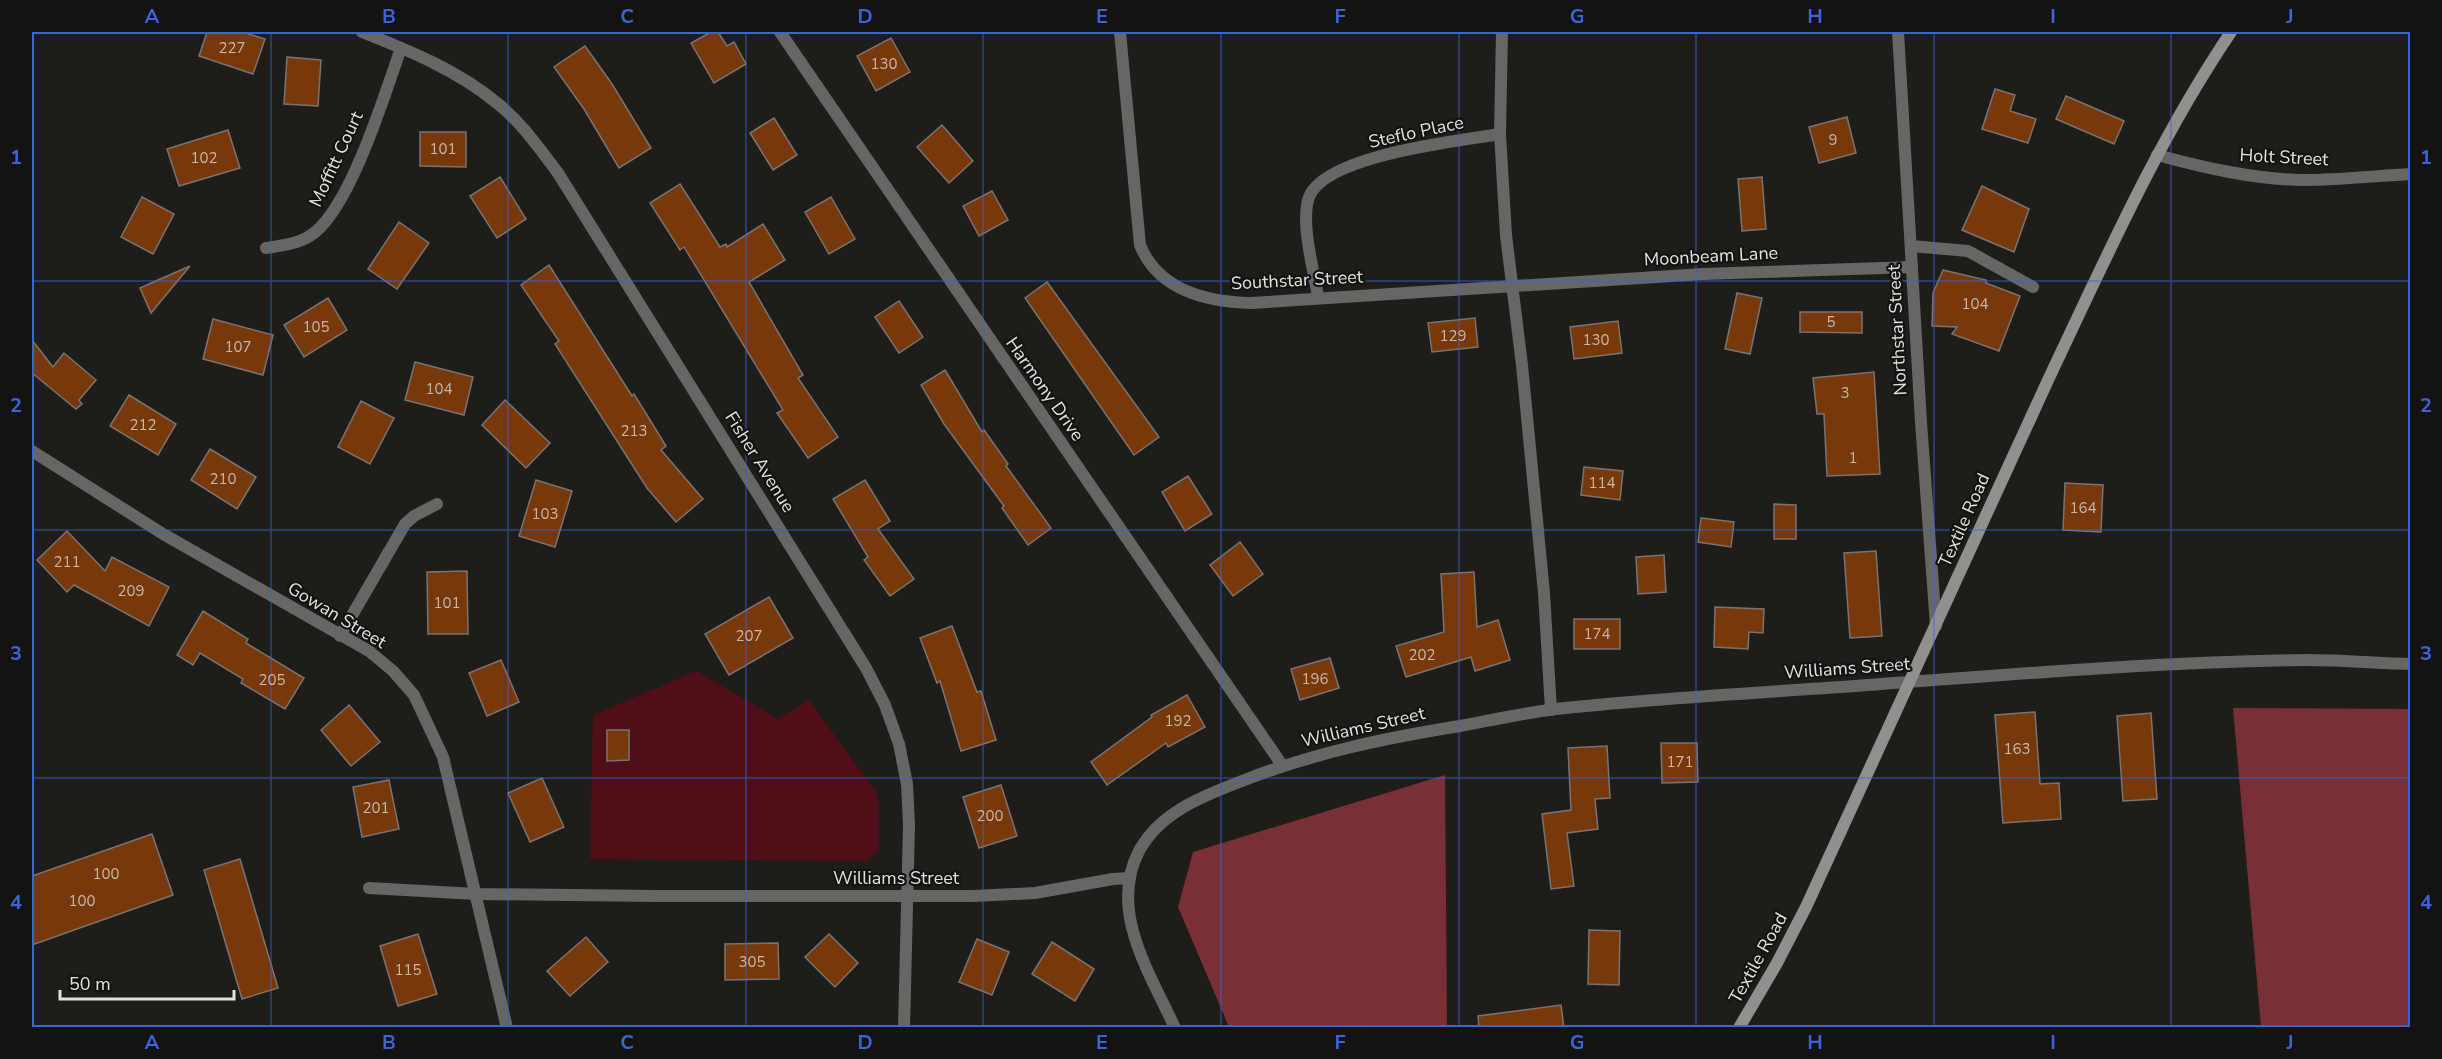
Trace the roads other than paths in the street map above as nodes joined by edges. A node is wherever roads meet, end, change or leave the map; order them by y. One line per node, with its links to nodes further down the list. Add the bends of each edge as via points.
1 (362, 32): 7 (street, Fisher Avenue)
2 (780, 32): 24 (street, Harmony Drive)
3 (1120, 32): 16 (street, Southstar Street, via 1144,255 1157,272 1179,288 1215,301 1251,303)
4 (1502, 32): 8 (street)
5 (1898, 32): 11 (street, Northstar Street)
6 (2231, 32): 9 (street, Textile Road)
7 (401, 48): 12 (street, Moffitt Court, via 360,156 329,220 296,244); 28 (street, Fisher Avenue, via 461,76 498,104 531,136 558,172 866,668 899,744 907,784)
8 (1500, 134): 14 (street); 16 (street, Steflo Place, via 1378,156 1332,173 1316,184 1308,199 1306,223)
9 (2157, 155): 10 (street, Holt Street, via 2205,168 2304,180); 19 (street, Textile Road)
10 (2410, 174)
11 (1911, 246): 13 (street, Northstar Street); 15 (street, via 1968,251)
12 (266, 248)
13 (1912, 267): 14 (street, Moonbeam Lane); 19 (street, Northstar Street)
14 (1512, 285): 16 (street, Southstar Street); 23 (street, via 1544,593)
15 (2033, 287)
16 (1318, 297)
17 (32, 451): 20 (street, Gowan Street, via 163,534)
18 (437, 504): 20 (street, via 414,516 401,530)
19 (1936, 626): 22 (street, Textile Road)
20 (340, 636): 27 (street, Gowan Street, via 369,651 393,671 414,695 429,723 443,757)
21 (2410, 664): 22 (street, Williams Street, via 2242,662)
22 (1911, 682): 23 (street, Williams Street); 32 (street, Textile Road, via 1806,907)
23 (1551, 710): 24 (street, Williams Street, via 1385,738)
24 (1282, 765): 25 (street, Williams Street, via 1213,792 1170,815 1138,852)
25 (1129, 878): 28 (street, Williams Street, via 1035,893); 31 (street, via 1127,903 1132,934)
26 (369, 888): 27 (street, Williams Street)
27 (476, 894): 28 (street, Williams Street); 29 (street, Gowan Street)
28 (906, 896): 30 (street, Fisher Avenue)
29 (507, 1028)
30 (904, 1028)
31 (1174, 1028)
32 (1739, 1028)

